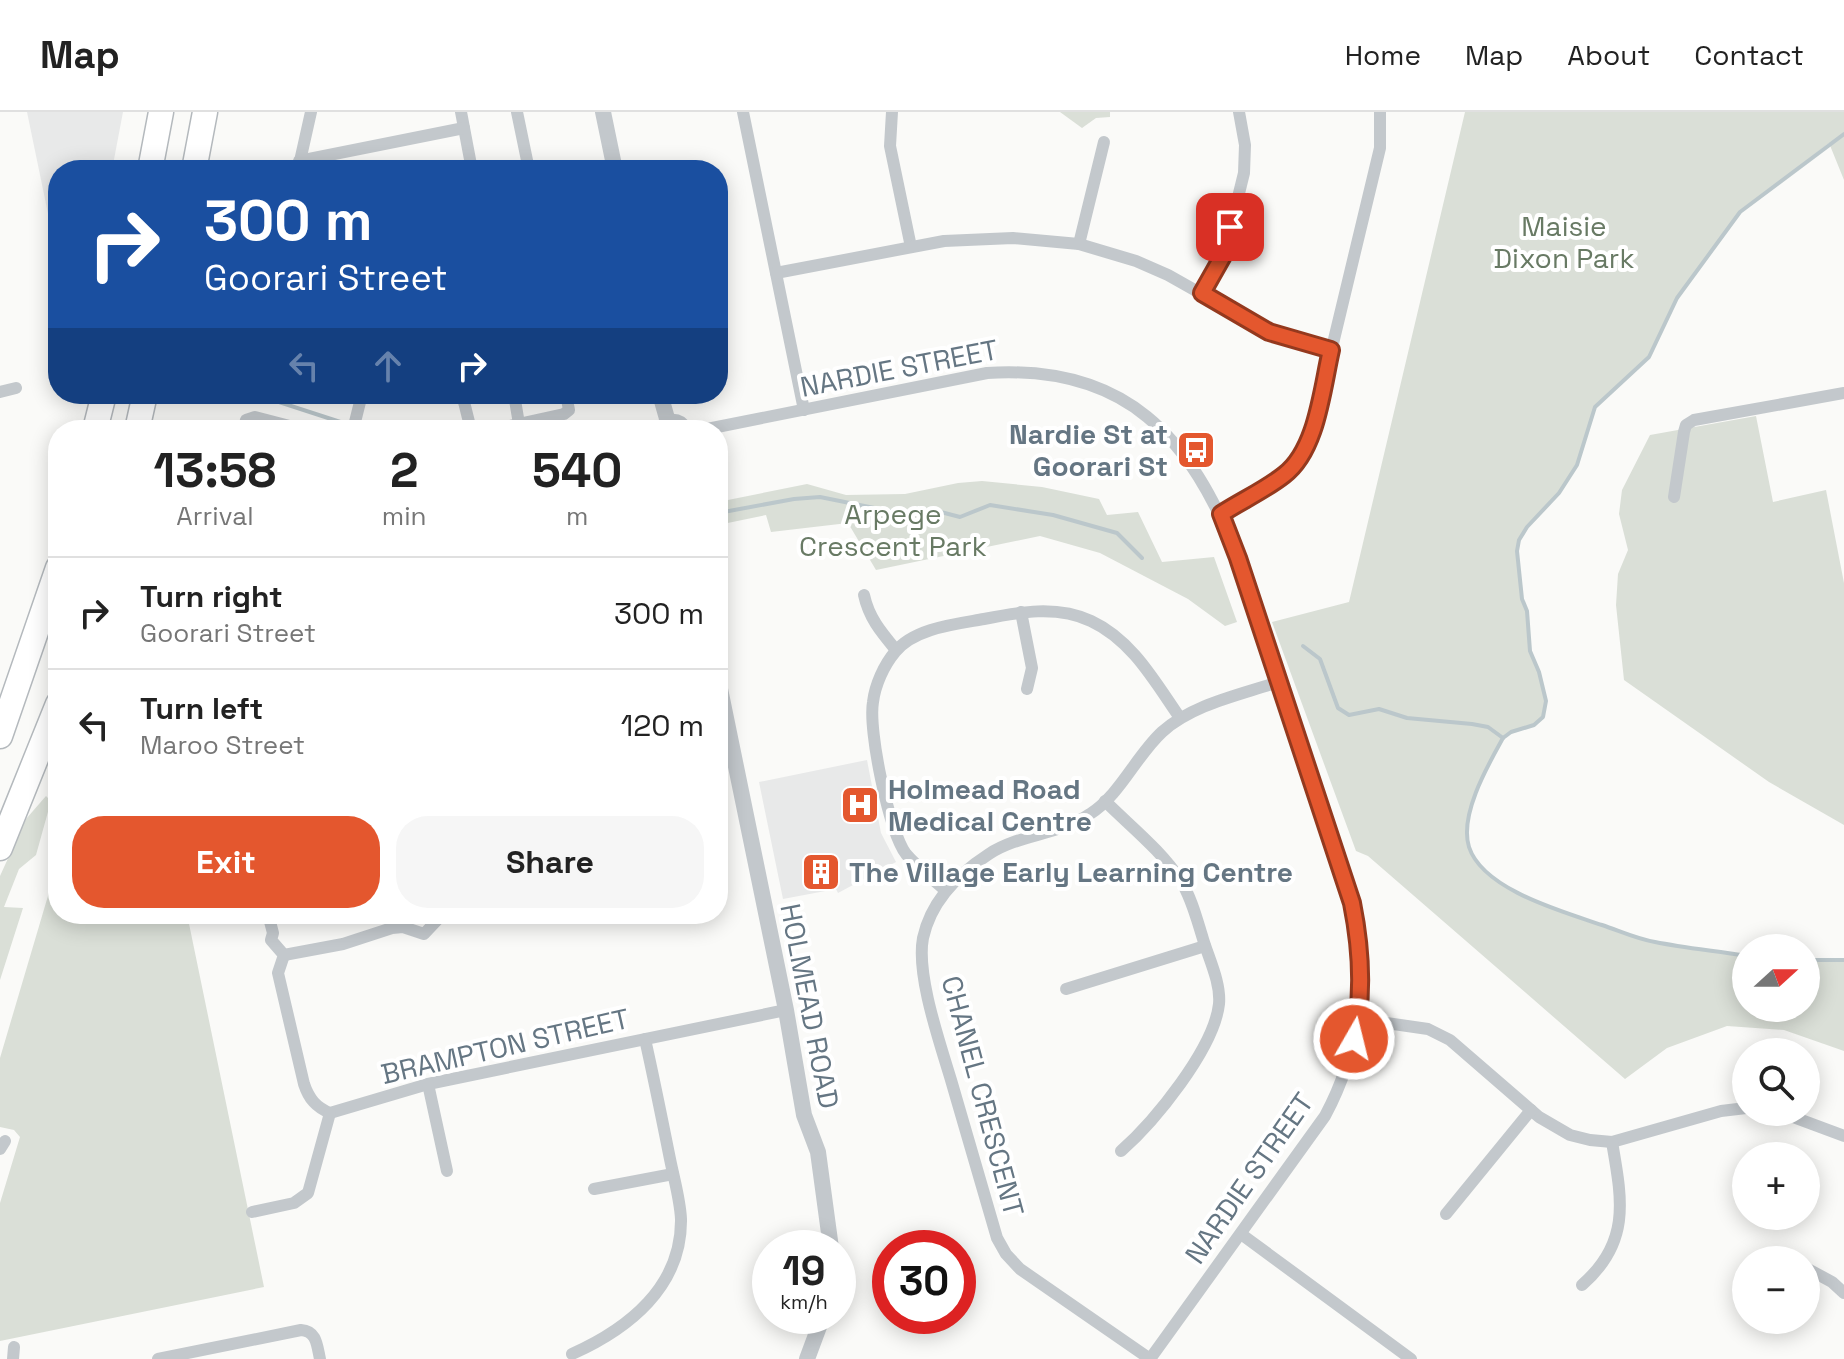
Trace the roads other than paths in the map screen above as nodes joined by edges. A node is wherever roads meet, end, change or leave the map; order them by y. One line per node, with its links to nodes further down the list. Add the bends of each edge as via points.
1 (161, 112): 13 (highway)
2 (205, 112): 14 (highway)
3 (311, 112): 15 (street)
4 (461, 112): 11 (street)
5 (517, 112): 18 (street)
6 (603, 112): 19 (street)
7 (743, 112): 22 (street)
8 (892, 112): 21 (street, via 890,146)
9 (1239, 112): 23 (street, via 1244,173 1224,254)
10 (1380, 112): 24 (street, via 1380,148)
11 (464, 128): 16 (street); 17 (street)
12 (1104, 142): 20 (street)
13 (152, 160)
14 (196, 160)
15 (299, 160)
16 (320, 160)
17 (470, 160)
18 (527, 160)
19 (613, 160)
20 (1079, 244): 21 (street, via 981,238); 23 (street, via 1136,261)
21 (911, 247): 22 (street)
22 (776, 273): 29 (street)
23 (1202, 293): 24 (street, via 1269,332)
24 (1331, 350): 35 (street, via 1303,456 1285,474)
25 (16, 388): 26 (street)
26 (0, 392)
27 (1844, 393): 34 (street, via 1694,420 1684,432)
28 (568, 404): 32 (street, via 564,414)
29 (804, 410): 33 (street, NARDIE STREET); 35 (street, NARDIE STREET, via 987,373 1061,375 1097,387 1154,422 1200,475)
30 (246, 420): 31 (street)
31 (267, 420)
32 (537, 420)
33 (728, 425)
34 (1674, 497)
35 (1221, 514): 40 (street, NARDIE STREET)
36 (864, 595): 39 (street, via 877,628)
37 (48, 602): 45 (highway)
38 (1021, 612): 39 (street, via 942,627); 41 (street, via 1032,668); 42 (street, via 1090,620 1116,636 1138,657)
39 (896, 650): 48 (street, via 881,674 871,722 893,828 906,854)
40 (1278, 682): 42 (street, CHANEL CRESCENT); 55 (street, NARDIE STREET, via 1352,903 1360,953)
41 (1027, 689)
42 (1180, 718): 46 (street, CHANEL CRESCENT, via 1161,733)
43 (728, 728): 54 (street, HOLMEAD ROAD)
44 (48, 733): 47 (highway)
45 (0, 736)
46 (1105, 801): 48 (street, CHANEL CRESCENT, via 1076,822 989,854); 51 (street, via 1182,882)
47 (0, 848)
48 (946, 891): 80 (street, CHANEL CRESCENT, via 935,904 922,941 924,967 933,1019 997,1238 1020,1269)
49 (271, 924): 52 (street, via 273,943)
50 (433, 924): 52 (street, via 424,934 392,928)
51 (1205, 946): 53 (street); 64 (street, via 1219,1002 1206,1046 1141,1133)
52 (284, 955): 60 (street, via 278,973 304,1084 309,1097)
53 (1066, 989)
54 (786, 1010): 56 (street, BRAMPTON STREET); 70 (street, HOLMEAD ROAD, via 806,1124 818,1152)
55 (1359, 1019): 58 (street, via 1428,1029 1450,1040); 71 (street, NARDIE STREET, via 1342,1080 1325,1116)
56 (645, 1039): 57 (street, BRAMPTON STREET); 66 (street)
57 (428, 1084): 60 (street, BRAMPTON STREET); 65 (street)
58 (1531, 1110): 63 (street, via 1570,1135); 69 (street)
59 (1732, 1110): 63 (street)
60 (330, 1113): 68 (street, via 308,1193 294,1203)
61 (1817, 1126): 62 (street)
62 (1844, 1136)
63 (1612, 1142): 73 (street, via 1621,1193 1619,1227 1604,1262)
64 (1121, 1151)
65 (447, 1171)
66 (673, 1174): 67 (street); 76 (street, via 681,1222 670,1270 639,1314)
67 (594, 1189)
68 (252, 1212)
69 (1446, 1214)
70 (829, 1230)
71 (1241, 1234): 80 (street, NARDIE STREET); 81 (street)
72 (1820, 1276): 74 (street)
73 (1582, 1285)
74 (1844, 1293)
75 (816, 1334): 79 (street)
76 (572, 1354)
77 (158, 1359): 78 (street, via 308,1330 314,1334)
78 (320, 1359)
79 (807, 1359)
80 (1150, 1359)
81 (1411, 1359)

